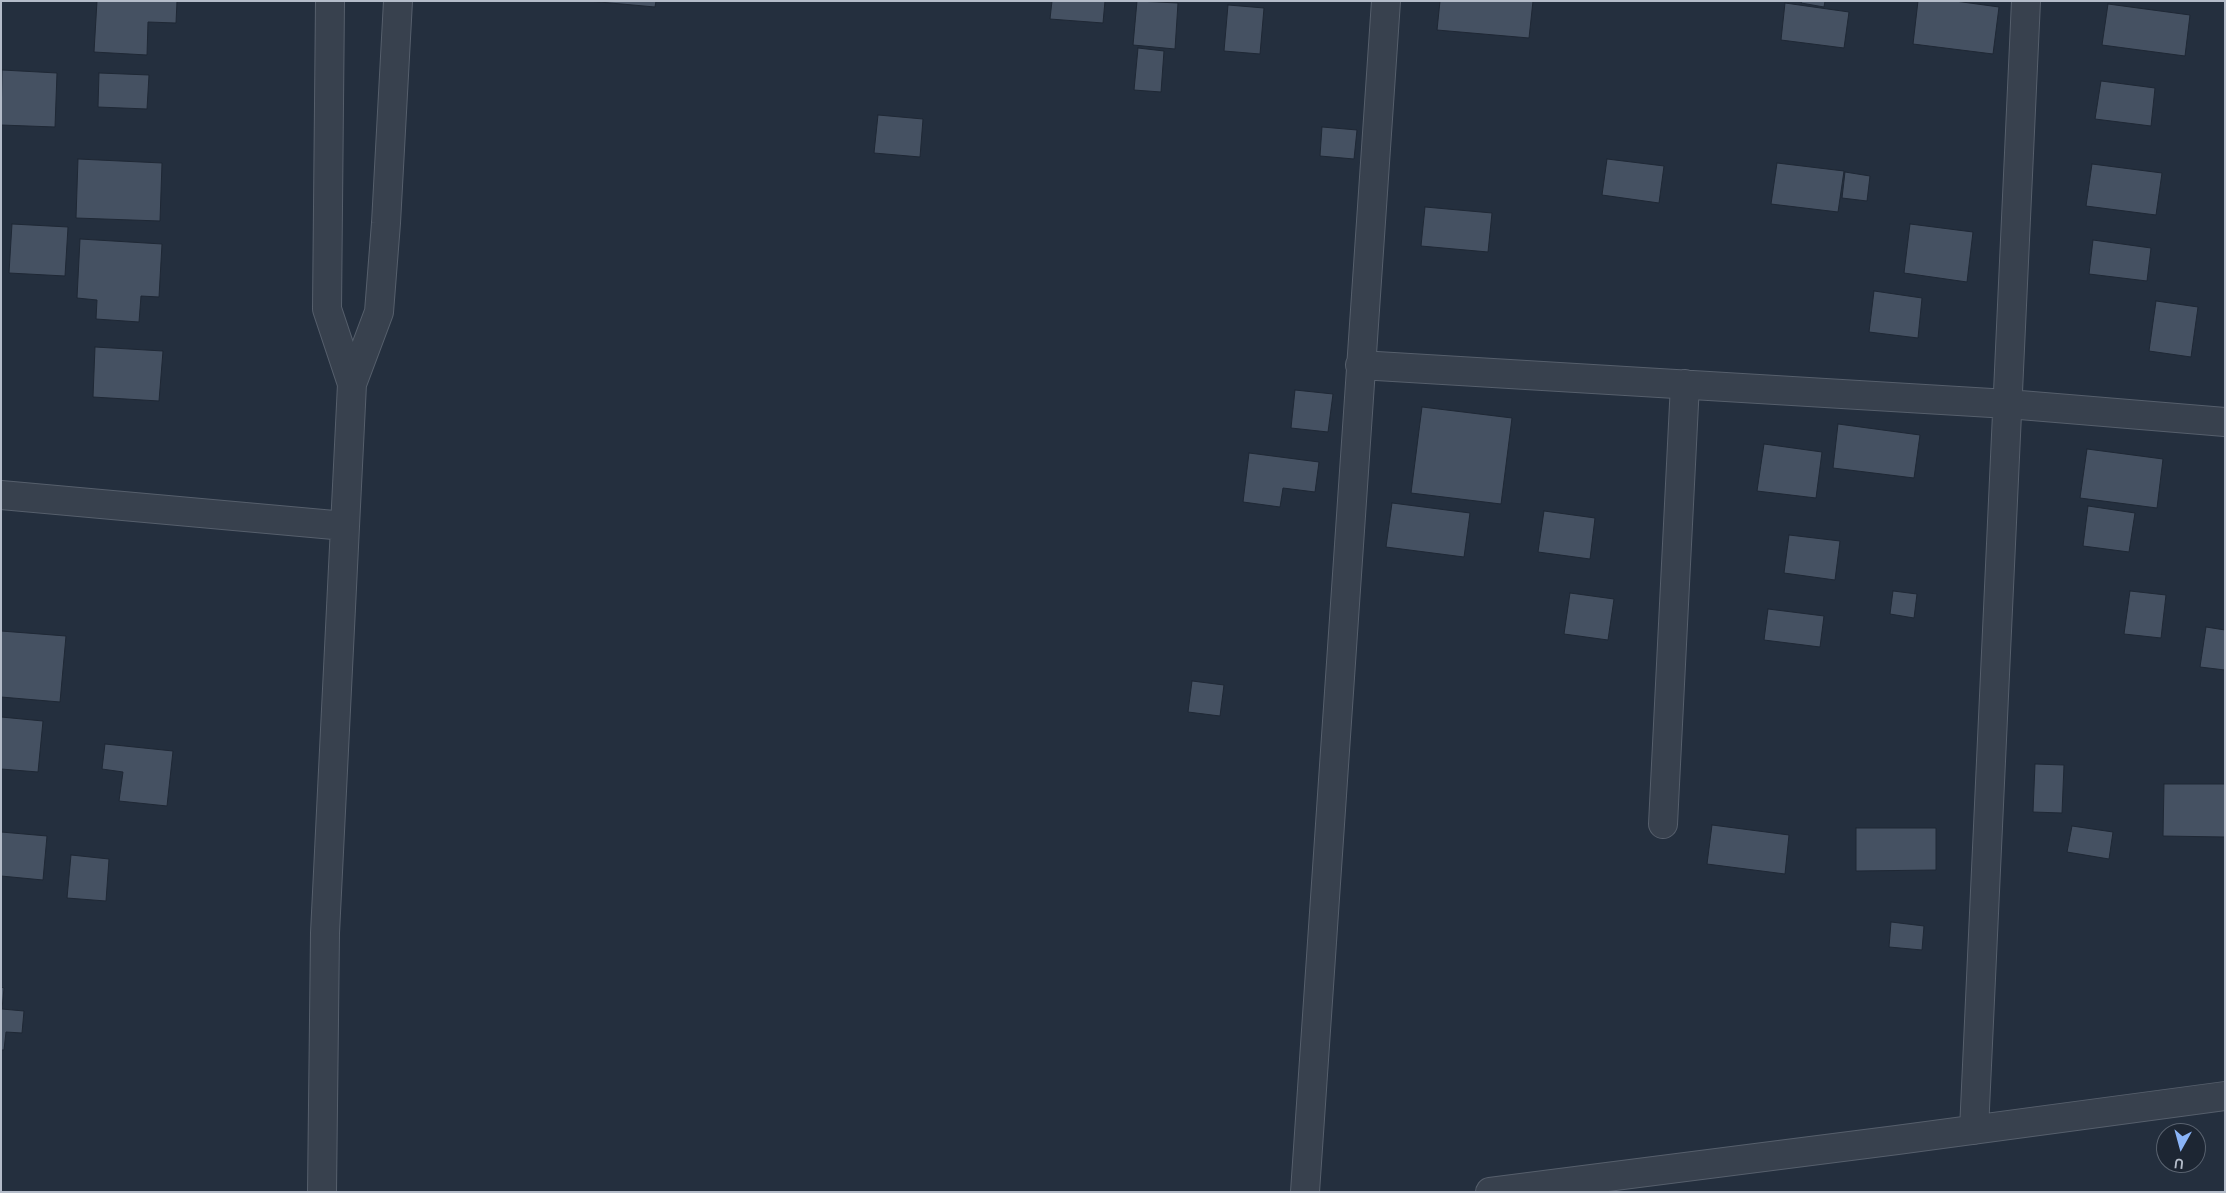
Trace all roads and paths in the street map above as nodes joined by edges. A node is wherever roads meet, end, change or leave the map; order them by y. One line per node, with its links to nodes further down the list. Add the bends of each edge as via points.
1 (330, 1): 6 (street, via 327,309)
2 (398, 1): 6 (street, via 379,312)
3 (1386, 1): 5 (street)
4 (2026, 1): 8 (street)
5 (1360, 365): 7 (street); 16 (street)
6 (352, 384): 11 (street)
7 (1685, 384): 8 (street); 12 (street)
8 (2008, 404): 9 (street); 14 (street)
9 (2225, 422)
10 (1, 495): 11 (street)
11 (345, 526): 15 (street, via 326,934)
12 (1663, 824)
13 (2225, 1096): 14 (street)
14 (1974, 1130): 17 (street)
15 (322, 1192)
16 (1305, 1192)
17 (1490, 1192)

